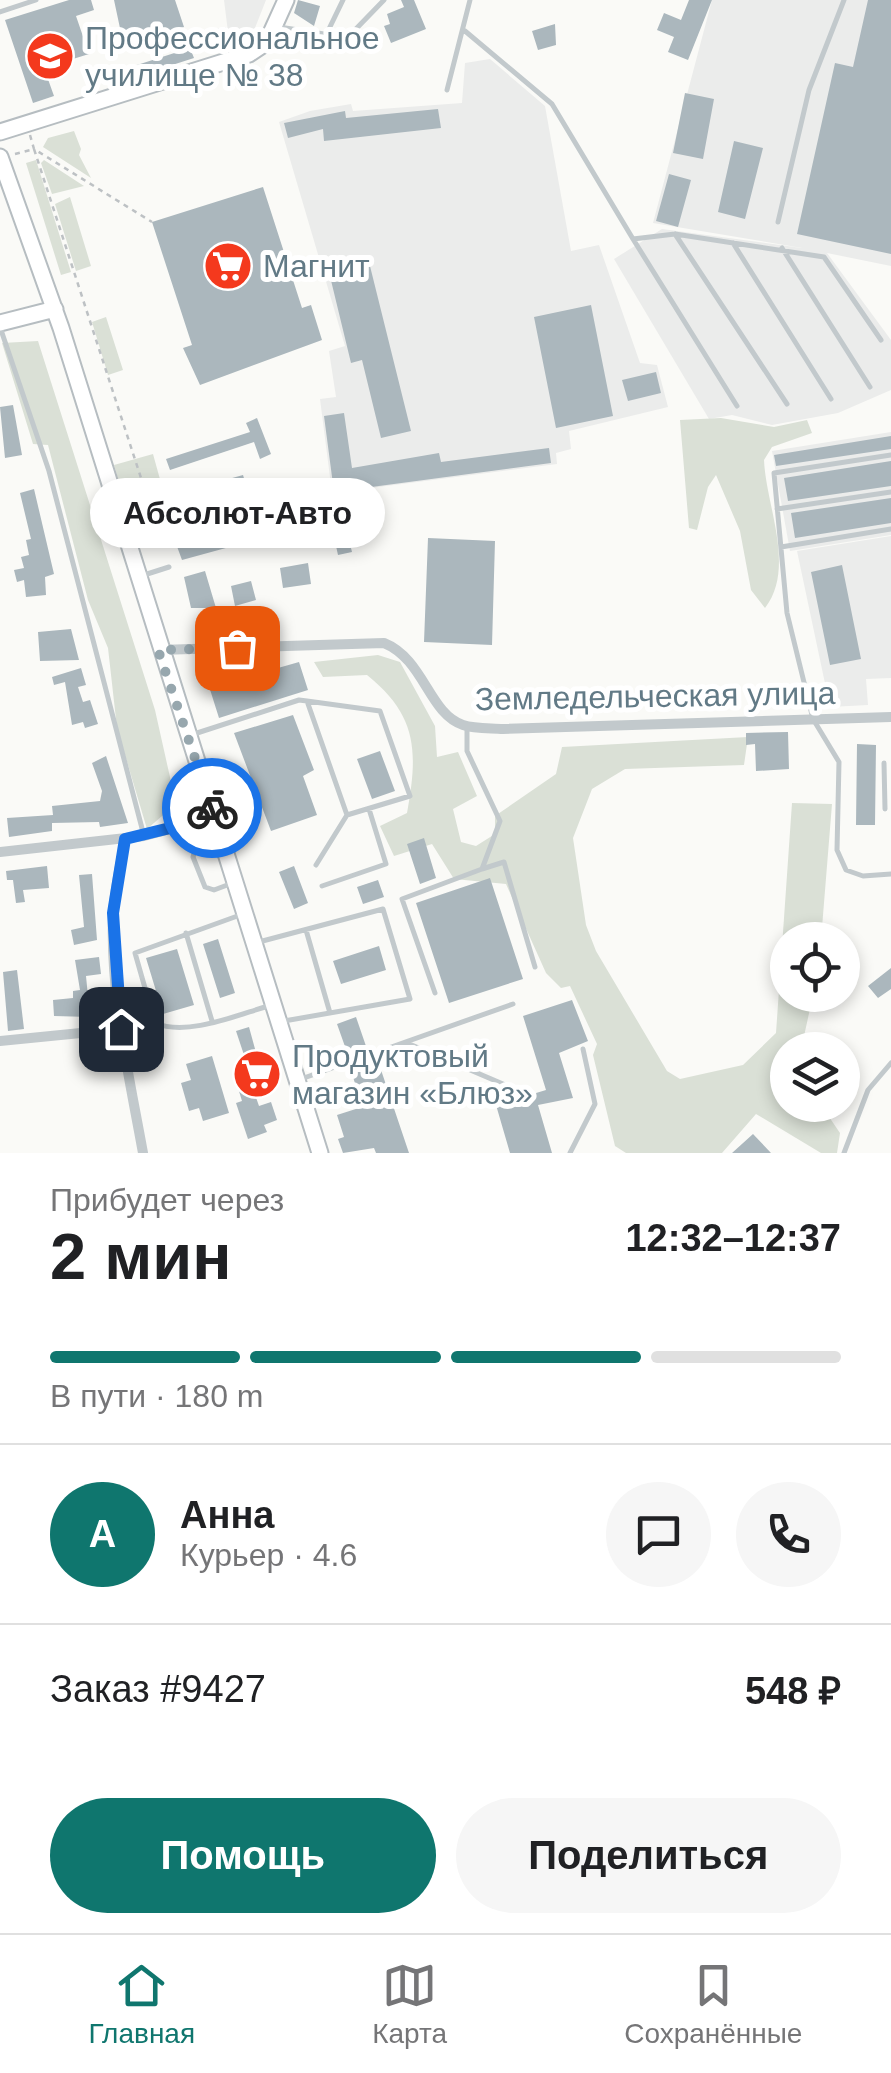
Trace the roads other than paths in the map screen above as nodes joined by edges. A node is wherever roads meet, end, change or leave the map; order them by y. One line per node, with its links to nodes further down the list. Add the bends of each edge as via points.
1 (36, 0): 7 (lane)
2 (286, 0): 8 (main road)
3 (343, 0): 10 (lane)
4 (384, 0): 10 (lane, via 352,32)
5 (470, 0): 9 (lane)
6 (844, 0): 14 (lane, via 809,90)
7 (0, 12)
8 (276, 27): 10 (lane); 12 (main road, via 249,54)
9 (465, 30): 11 (lane); 16 (lane, via 552,104)
10 (324, 34)
11 (447, 90)
12 (0, 132)
13 (0, 158): 19 (main road)
14 (778, 222)
15 (675, 234): 16 (lane); 17 (lane); 24 (lane)
16 (633, 238): 25 (lane)
17 (733, 243): 18 (lane); 23 (lane)
18 (782, 248): 21 (lane, via 824,257); 22 (lane)
19 (55, 309): 20 (main road); 31 (main road)
20 (0, 325): 47 (lane, via 50,472)
21 (881, 340)
22 (870, 387)
23 (831, 399)
24 (787, 404)
25 (737, 406)
26 (891, 456): 28 (lane, via 774,473)
27 (891, 492): 28 (lane)
28 (778, 509): 32 (lane)
29 (157, 528): 31 (lane)
30 (891, 529): 32 (lane)
31 (124, 536): 34 (main road)
32 (781, 546): 38 (lane, via 787,613)
33 (169, 567): 34 (lane)
34 (136, 577): 35 (main road)
35 (158, 650): 39 (street, Земледельческая улица, via 384,642 404,651 444,712); 40 (main road)
36 (307, 701): 40 (lane); 43 (lane, via 380,712 410,796); 45 (lane)
37 (891, 717): 38 (street, Земледельческая улица)
38 (813, 720): 39 (street, Земледельческая улица); 52 (lane, via 839,762 837,850 846,870)
39 (467, 726): 51 (lane, via 466,752 500,821)
40 (186, 736): 46 (main road)
41 (884, 762): 42 (lane)
42 (888, 777): 44 (lane)
43 (369, 808): 45 (lane); 54 (lane, via 386,864)
44 (885, 809)
45 (347, 815): 50 (lane)
46 (217, 824): 47 (street); 53 (main road); 53 (lane, via 196,847 199,878 214,890)
47 (144, 836): 48 (street)
48 (125, 839): 49 (street); 66 (street, via 113,913)
49 (0, 852)
50 (316, 864)
51 (482, 869): 59 (lane, via 504,862); 60 (lane, via 402,899)
52 (891, 874)
53 (236, 882): 55 (main road)
54 (322, 886)
55 (245, 913): 57 (lane); 58 (main road)
56 (306, 930): 58 (lane); 63 (lane); 63 (lane, via 383,909 410,999)
57 (186, 933): 64 (lane); 64 (lane, via 135,953 155,1023)
58 (255, 943): 61 (main road)
59 (536, 967)
60 (435, 993)
61 (275, 1004): 64 (lane); 65 (main road)
62 (513, 1004): 68 (lane)
63 (330, 1013): 65 (lane)
64 (212, 1021)
65 (281, 1021): 71 (main road)
66 (121, 1029): 67 (street); 73 (street)
67 (0, 1042)
68 (404, 1042): 71 (lane); 72 (lane)
69 (583, 1049): 75 (lane, via 595,1104)
70 (891, 1064): 76 (lane, via 868,1090)
71 (298, 1080): 74 (main road)
72 (503, 1084)
73 (143, 1153)
74 (320, 1153)
75 (570, 1153)
76 (844, 1153)

